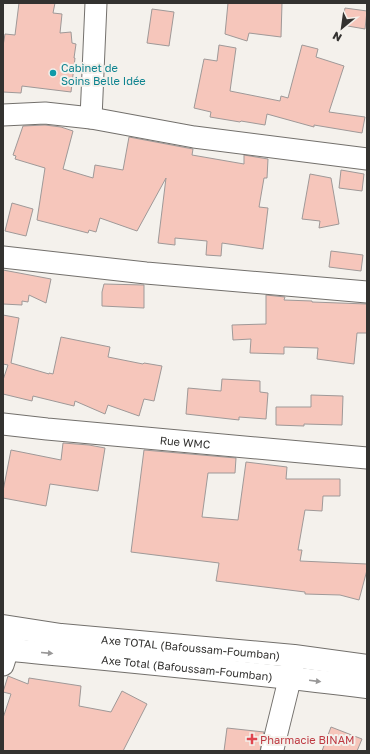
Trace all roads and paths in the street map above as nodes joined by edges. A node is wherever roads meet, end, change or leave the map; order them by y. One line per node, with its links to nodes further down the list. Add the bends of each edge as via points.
1 (96, 3): 3 (street)
2 (3, 115): 3 (street, via 45,113)
3 (91, 118): 4 (street, via 194,137)
4 (367, 159)
5 (3, 257): 6 (street, via 146,273)
6 (367, 292)
7 (3, 424): 8 (street, Rue WMC)
8 (367, 458)
9 (9, 627): 10 (street); 11 (main road, Axe TOTAL (Bafoussam-Foumban), via 61,635)
10 (5, 654): 13 (main road, Axe Total (Bafoussam-Foumban), one-way to 13, via 67,655)
11 (294, 656): 12 (main road, Axe TOTAL (Bafoussam-Foumban)); 13 (main road)
12 (367, 666)
13 (290, 678): 14 (main road, Axe Total (Bafoussam-Foumban), one-way to 14); 15 (main road)
14 (367, 687)
15 (272, 751)

